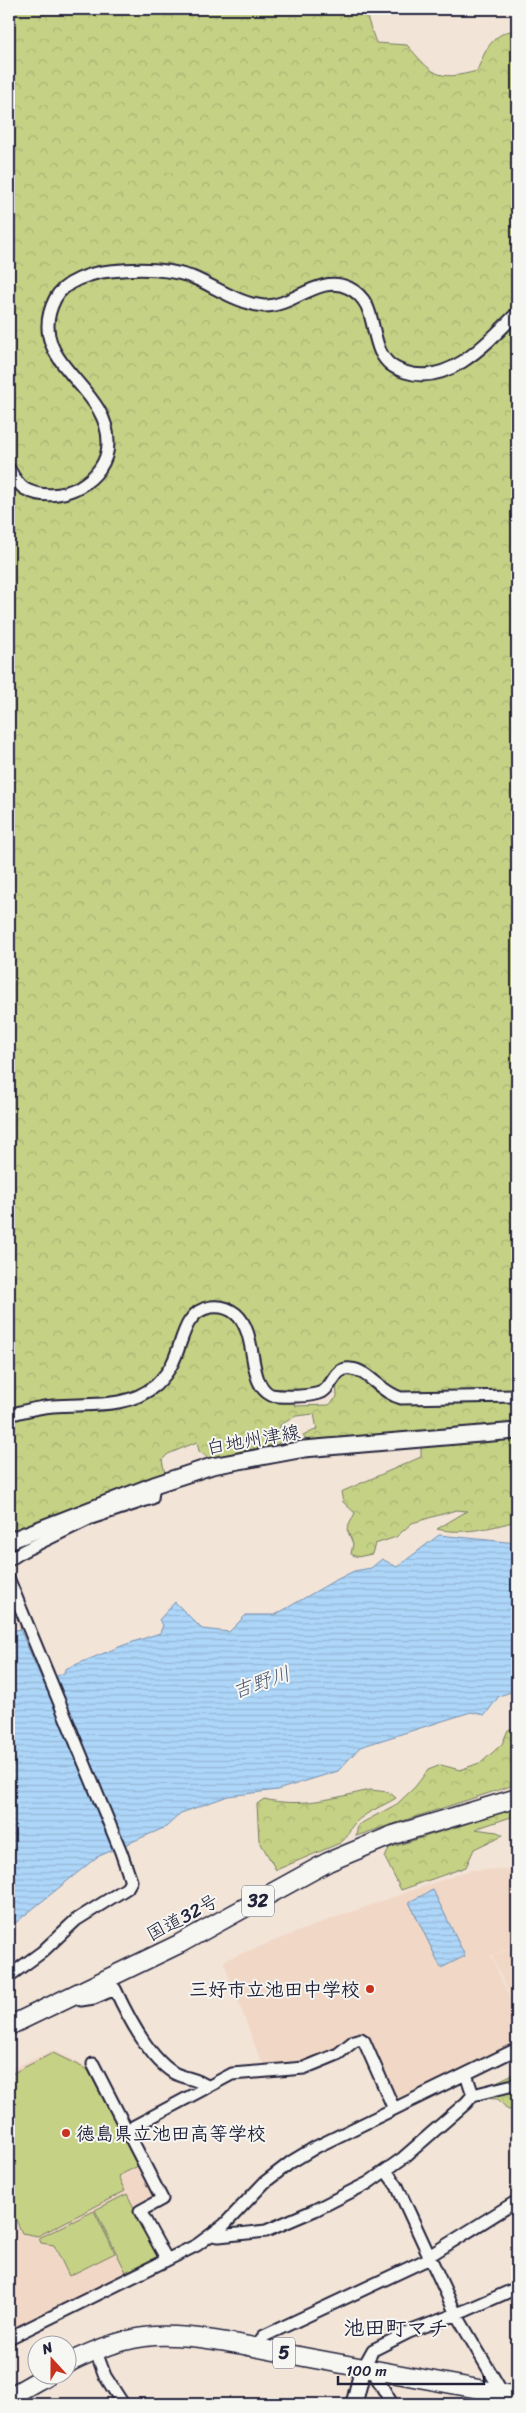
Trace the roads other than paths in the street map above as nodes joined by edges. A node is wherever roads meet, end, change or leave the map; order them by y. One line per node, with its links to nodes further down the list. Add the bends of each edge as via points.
1 (517, 313): 2 (street, via 482,348 439,374 421,376 394,369 387,362 377,342 368,306 348,287 328,284 280,304 265,306 172,272 122,269 92,275 69,284 57,294 48,319 48,335 57,356 104,415 108,455 90,480 64,494 49,495 24,488)
2 (9, 469)
3 (517, 1396): 4 (street, via 401,1398 386,1393 362,1373 350,1368 339,1372 320,1393 271,1395 265,1392 257,1379 243,1324 226,1308 216,1306 206,1308 187,1324 169,1369 156,1385 141,1394 121,1402 52,1406)
4 (9, 1415)
5 (517, 1431): 6 (main road, 白地州津線, via 280,1452 205,1468)
6 (154, 1485): 7 (main road, 白地州津線); 8 (street, via 152,1498 91,1518)
7 (9, 1541)
8 (9, 1560)
9 (9, 1580): 11 (street, via 130,1873 127,1888 76,1920 42,1952)
10 (517, 1798): 12 (main road, 国道32号 / 32, via 394,1835 328,1862 180,1944)
11 (9, 1976)
12 (76, 1992): 13 (main road, 国道32号 / 32); 18 (street, via 82,2000 115,1989 156,2057 173,2072)
13 (9, 2026)
14 (517, 2049): 16 (street)
15 (93, 2064): 21 (street)
16 (466, 2074): 19 (street); 20 (street)
17 (517, 2084): 19 (street)
18 (206, 2086): 20 (street, via 232,2074 304,2068 338,2054 361,2038); 21 (street)
19 (473, 2095): 22 (street)
20 (394, 2109): 24 (street, via 291,2162 265,2182)
21 (127, 2130): 26 (street, via 162,2199 140,2210)
22 (386, 2172): 24 (street, via 315,2210 266,2231); 25 (street, via 397,2186)
23 (517, 2201): 25 (street)
24 (213, 2235): 26 (street)
25 (429, 2257): 28 (street); 30 (street, via 264,2336)
26 (167, 2260): 29 (street)
27 (517, 2288): 28 (street)
28 (456, 2314): 33 (street, via 373,2350); 36 (street)
29 (9, 2338)
30 (259, 2348): 31 (main road, 5, via 153,2336); 33 (main road, 5)
31 (95, 2350): 32 (main road, 5); 37 (street, via 105,2376)
32 (78, 2358)
33 (370, 2370): 36 (main road, 5); 38 (main road); 39 (street)
34 (31, 2386): 35 (main road)
35 (12, 2398)
36 (510, 2398)
37 (123, 2404)
38 (354, 2404)
39 (392, 2404)

